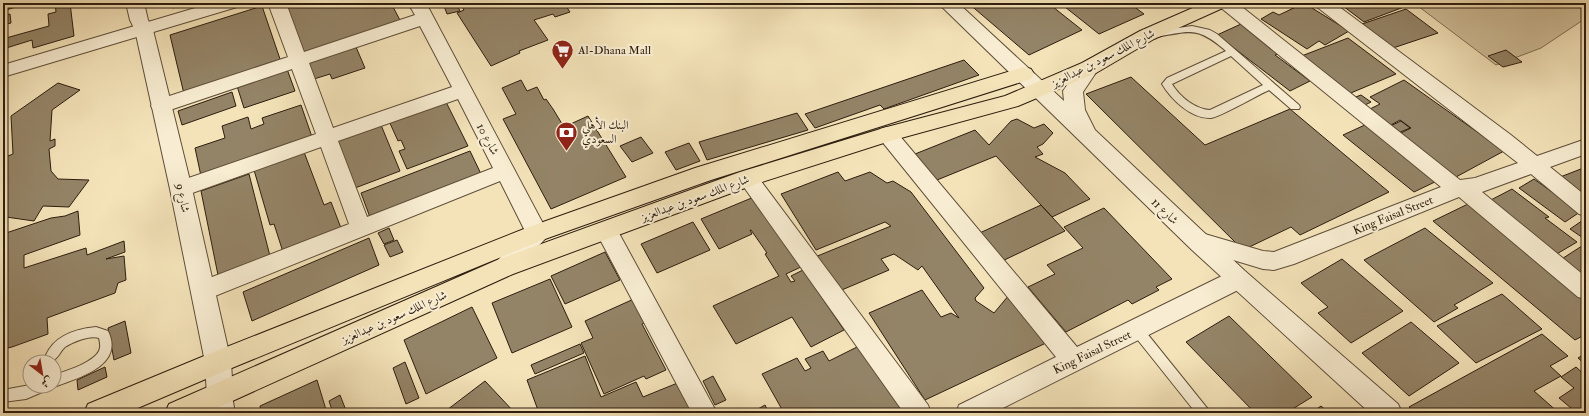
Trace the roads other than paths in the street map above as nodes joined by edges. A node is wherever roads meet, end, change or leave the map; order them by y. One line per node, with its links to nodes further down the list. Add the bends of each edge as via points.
1 (135, 3): 9 (street, شارع 9)
2 (231, 3): 9 (street)
3 (277, 3): 12 (street)
4 (946, 3): 15 (street, شارع 11)
5 (1219, 3): 10 (main road, شارع الملك سعود بن عبدالعزيز)
6 (1226, 3): 28 (street)
7 (1323, 3): 25 (street)
8 (421, 10): 12 (street); 17 (street, شارع 10)
9 (144, 30): 14 (street); 19 (street, شارع 9)
10 (1147, 35): 11 (lane, via 1194,28 1214,36); 13 (main road, شارع الملك سعود بن عبدالعزيز)
11 (1232, 52): 16 (lane); 16 (lane, via 1170,80 1167,84 1170,90 1194,109 1203,114 1211,114)
12 (299, 60): 19 (street); 22 (street)
13 (1089, 68): 18 (main road, شارع الملك سعود بن عبدالعزيز); 23 (street, via 1072,91 1075,110)
14 (3, 71)
15 (1024, 74): 18 (street, شارع 11); 33 (main road, شارع الملك سعود بن عبدالعزيز, via 703,174)
16 (1271, 85): 20 (lane)
17 (463, 90): 22 (street); 26 (street, شارع 10)
18 (1039, 90): 21 (main road, شارع الملك سعود بن عبدالعزيز, via 1011,101); 23 (street, شارع 11)
19 (161, 106): 29 (street, شارع 9)
20 (1295, 107)
21 (887, 134): 27 (main road, شارع الملك سعود بن عبدالعزيز); 41 (street)
22 (328, 137): 29 (street); 31 (street)
23 (1090, 139): 34 (street, شارع 11)
24 (1586, 146): 25 (street, King Faisal Street)
25 (1533, 164): 28 (street, King Faisal Street, via 1476,186); 30 (street)
26 (505, 171): 31 (street); 33 (street, شارع 10)
27 (748, 178): 32 (main road, شارع الملك سعود بن عبدالعزيز); 50 (street)
28 (1460, 188): 34 (street, King Faisal Street, via 1286,258 1263,260); 37 (street)
29 (181, 189): 38 (street, شارع 9)
30 (1586, 208)
31 (361, 228): 38 (street)
32 (606, 230): 35 (main road, شارع الملك سعود بن عبدالعزيز); 49 (street)
33 (537, 233): 35 (street); 42 (main road, شارع الملك سعود بن عبدالعزيز)
34 (1198, 241): 36 (street, شارع 11)
35 (505, 267): 46 (main road, شارع الملك سعود بن عبدالعزيز)
36 (1238, 279): 39 (street, King Faisal Street); 53 (street, شارع 11)
37 (1586, 290)
38 (202, 291): 42 (street, شارع 9)
39 (1137, 330): 41 (street, King Faisal Street); 52 (lane)
40 (53, 354): 43 (lane, via 60,344 81,334 96,332 104,335 104,354 95,362)
41 (1074, 361): 51 (street, King Faisal Street)
42 (218, 362): 46 (street, شارع 9); 47 (main road, شارع الملك سعود بن عبدالعزيز)
43 (62, 377)
44 (22, 394): 45 (lane)
45 (3, 396)
46 (222, 404): 48 (main road, شارع الملك سعود بن عبدالعزيز)
47 (97, 413)
48 (178, 413)
49 (705, 413)
50 (919, 413)
51 (968, 413)
52 (1204, 413)
53 (1389, 413)

